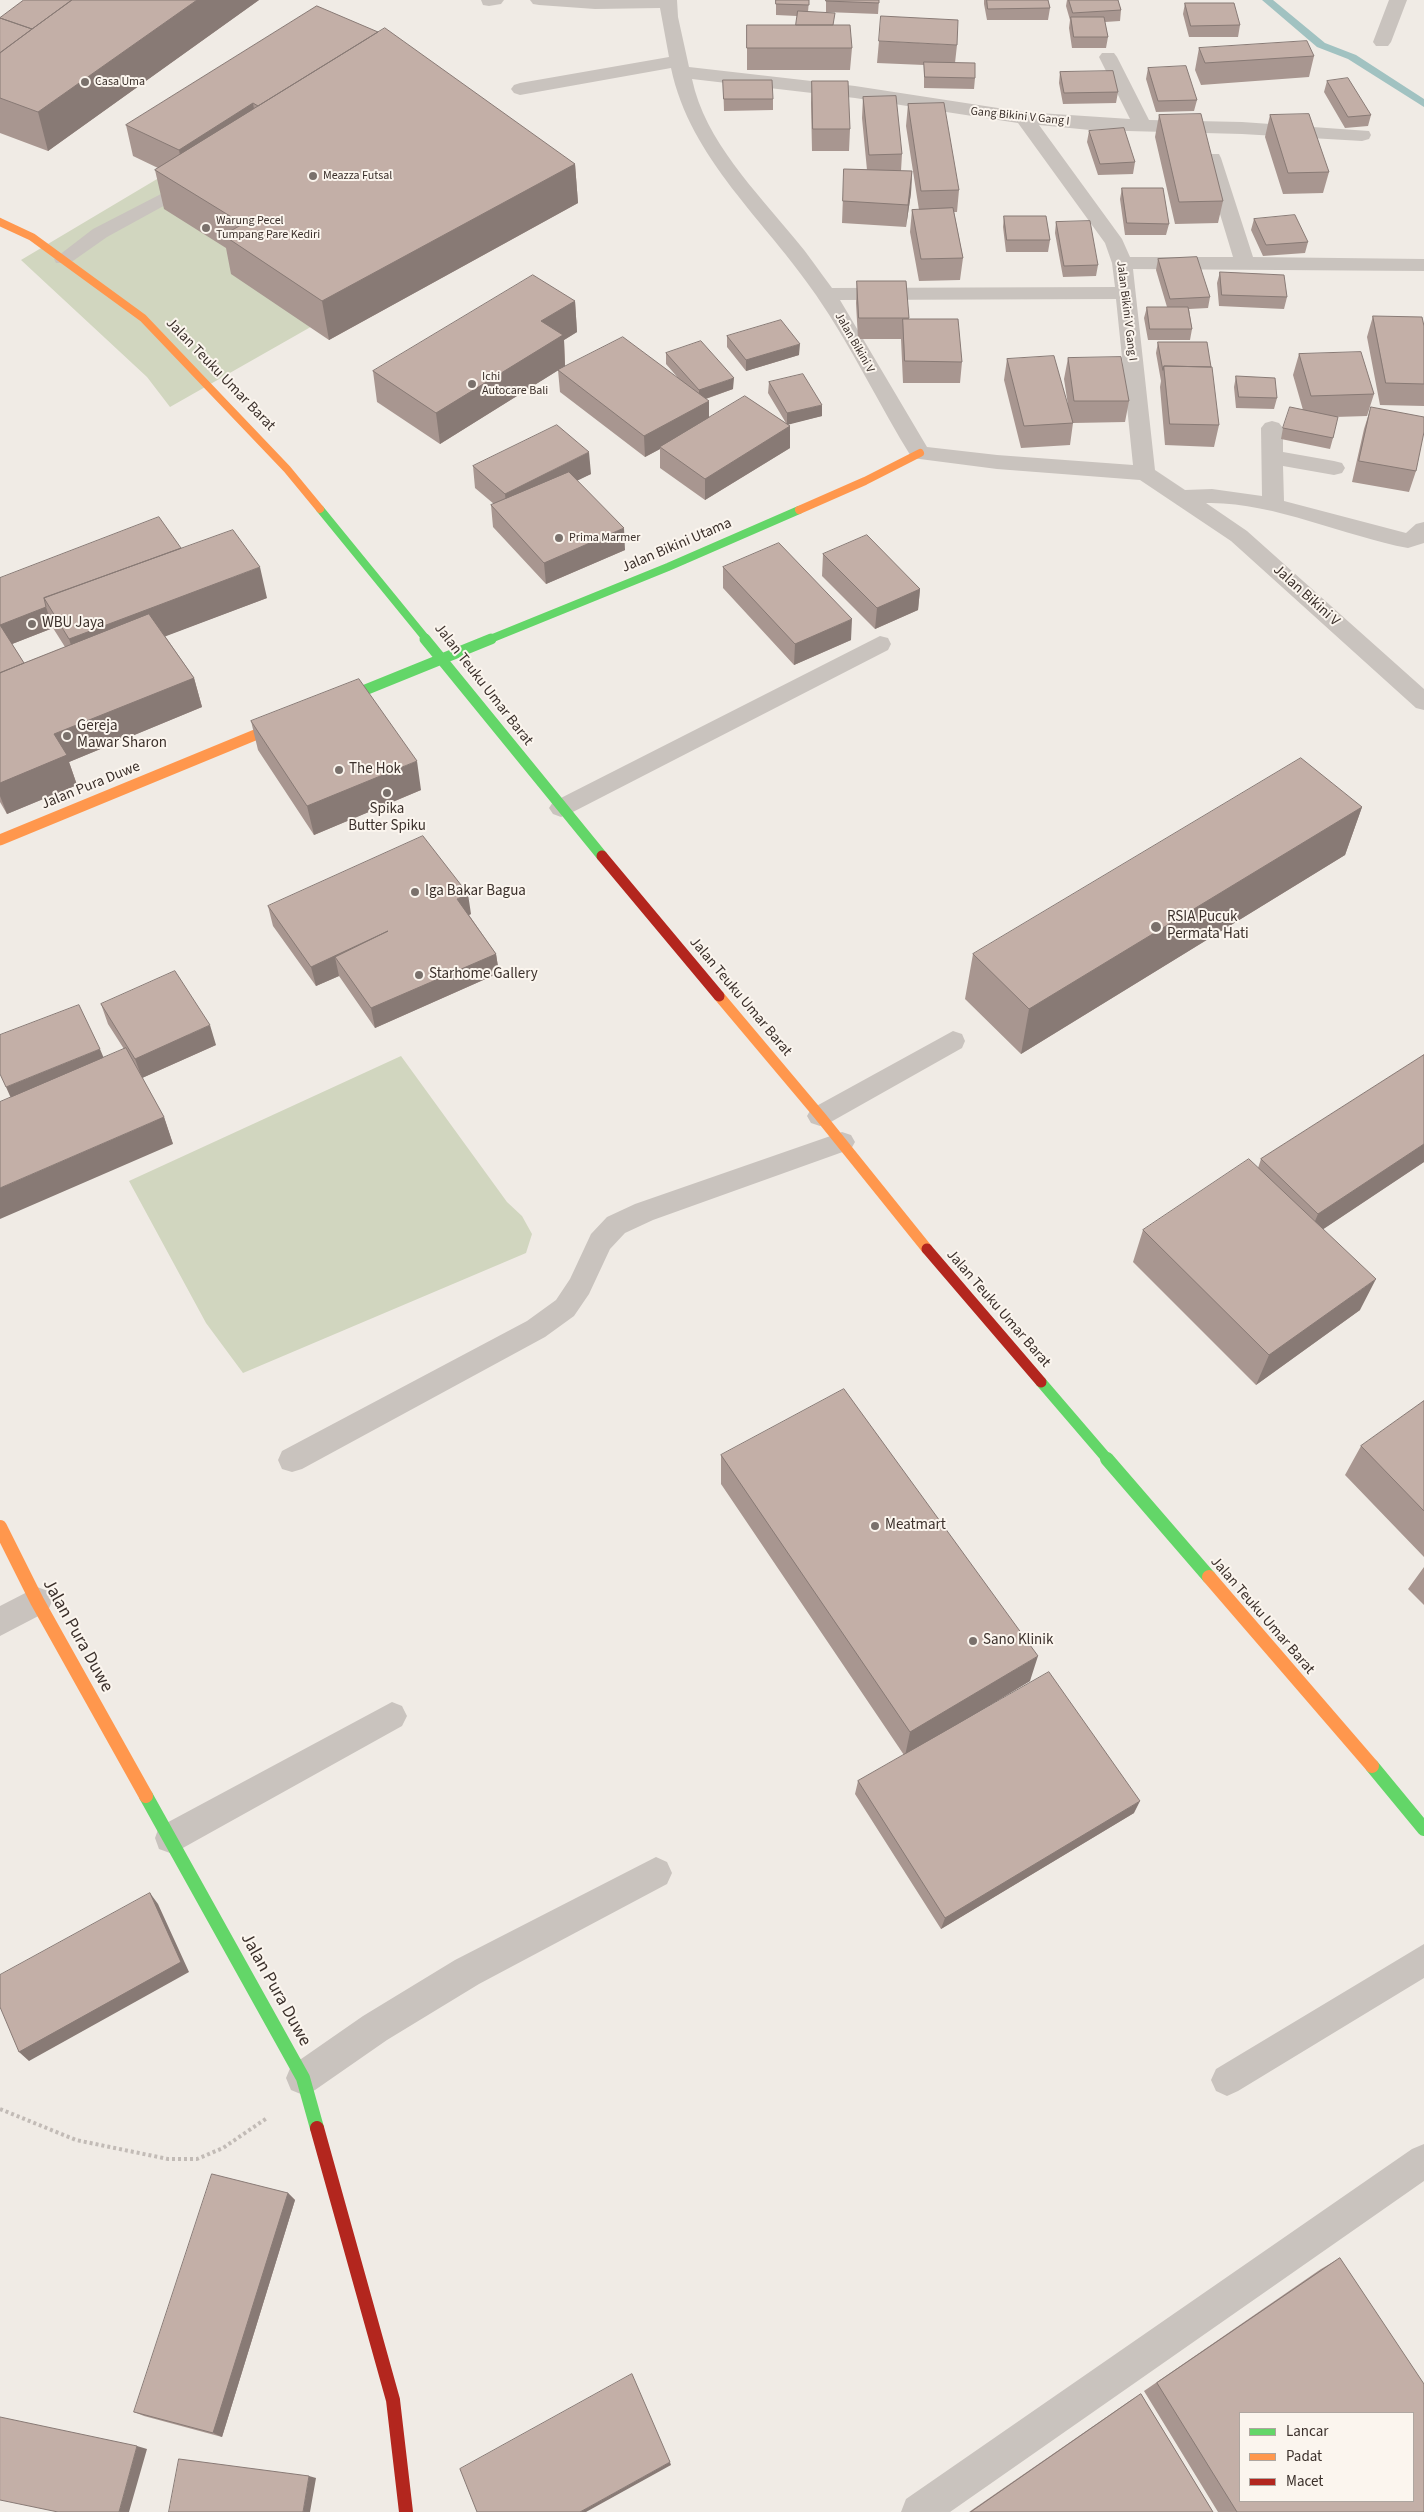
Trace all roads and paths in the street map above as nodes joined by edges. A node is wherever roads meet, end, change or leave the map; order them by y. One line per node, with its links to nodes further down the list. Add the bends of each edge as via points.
1 (540, 0): 3 (street, via 594,4)
2 (1398, 0): 4 (street)
3 (668, 2): 6 (street, Jalan Bikini V)
4 (1382, 42)
5 (1108, 57): 9 (street)
6 (680, 66): 7 (street, Gang Bikini V Gang I); 8 (street, Gang Bikini V Gang I); 19 (street, Jalan Bikini V, via 684,86 704,132 728,171)
7 (520, 90)
8 (1024, 118): 9 (street, Gang Bikini V Gang I); 15 (street, Jalan Bikini V Gang I, via 1115,243)
9 (1141, 125): 10 (street, Gang Bikini V Gang I)
10 (1362, 136)
11 (1212, 158): 16 (street)
12 (212, 172): 14 (lane, via 100,234)
13 (0, 222): 14 (main road, Jalan Teuku Umar Barat, via 32,237)
14 (63, 259): 29 (main road, Jalan Teuku Umar Barat, via 143,318 182,356 287,469)
15 (1122, 263): 16 (street); 18 (street, Jalan Bikini V Gang I)
16 (1245, 263): 17 (street)
17 (1424, 265)
18 (1126, 293): 19 (street); 24 (street, Jalan Bikini V Gang I)
19 (826, 294): 21 (street, Jalan Bikini V)
20 (1272, 428): 22 (street)
21 (920, 452): 24 (street, Jalan Bikini V, via 996,462); 29 (main road, Jalan Bikini Utama, via 865,481 668,567)
22 (1273, 457): 23 (street); 26 (street)
23 (1334, 468)
24 (1145, 473): 25 (street, Jalan Bikini V)
25 (1183, 497): 26 (street, via 1205,495); 30 (street, Jalan Bikini V, via 1239,536)
26 (1273, 505): 27 (street, via 1408,541)
27 (1424, 530)
28 (880, 644): 33 (street)
29 (443, 658): 31 (main road); 33 (main road, Jalan Teuku Umar Barat)
30 (1424, 702)
31 (323, 708)
32 (304, 715): 34 (main road, Jalan Pura Duwe)
33 (561, 808): 36 (main road, Jalan Teuku Umar Barat)
34 (0, 840)
35 (953, 1041): 36 (lane)
36 (820, 1116): 37 (main road, Jalan Teuku Umar Barat)
37 (842, 1142): 38 (lane, via 644,1212 616,1225 600,1242 580,1286 565,1308 536,1329); 43 (main road, Jalan Teuku Umar Barat, via 942,1268)
38 (292, 1460)
39 (0, 1527): 40 (main road, Jalan Pura Duwe)
40 (37, 1601): 41 (street); 44 (main road, Jalan Pura Duwe)
41 (0, 1622)
42 (392, 1716): 44 (lane)
43 (1424, 1829)
44 (170, 1838): 47 (main road, Jalan Pura Duwe)
45 (656, 1873): 47 (street, via 467,1972 375,2028)
46 (1424, 1960): 48 (lane)
47 (303, 2078): 49 (path, via 281,2109 223,2148 197,2159 136,2154 76,2140); 51 (main road, Jalan Pura Duwe, via 393,2400)
48 (1227, 2080)
49 (0, 2109)
50 (1424, 2161): 52 (lane)
51 (406, 2512)
52 (919, 2512)

